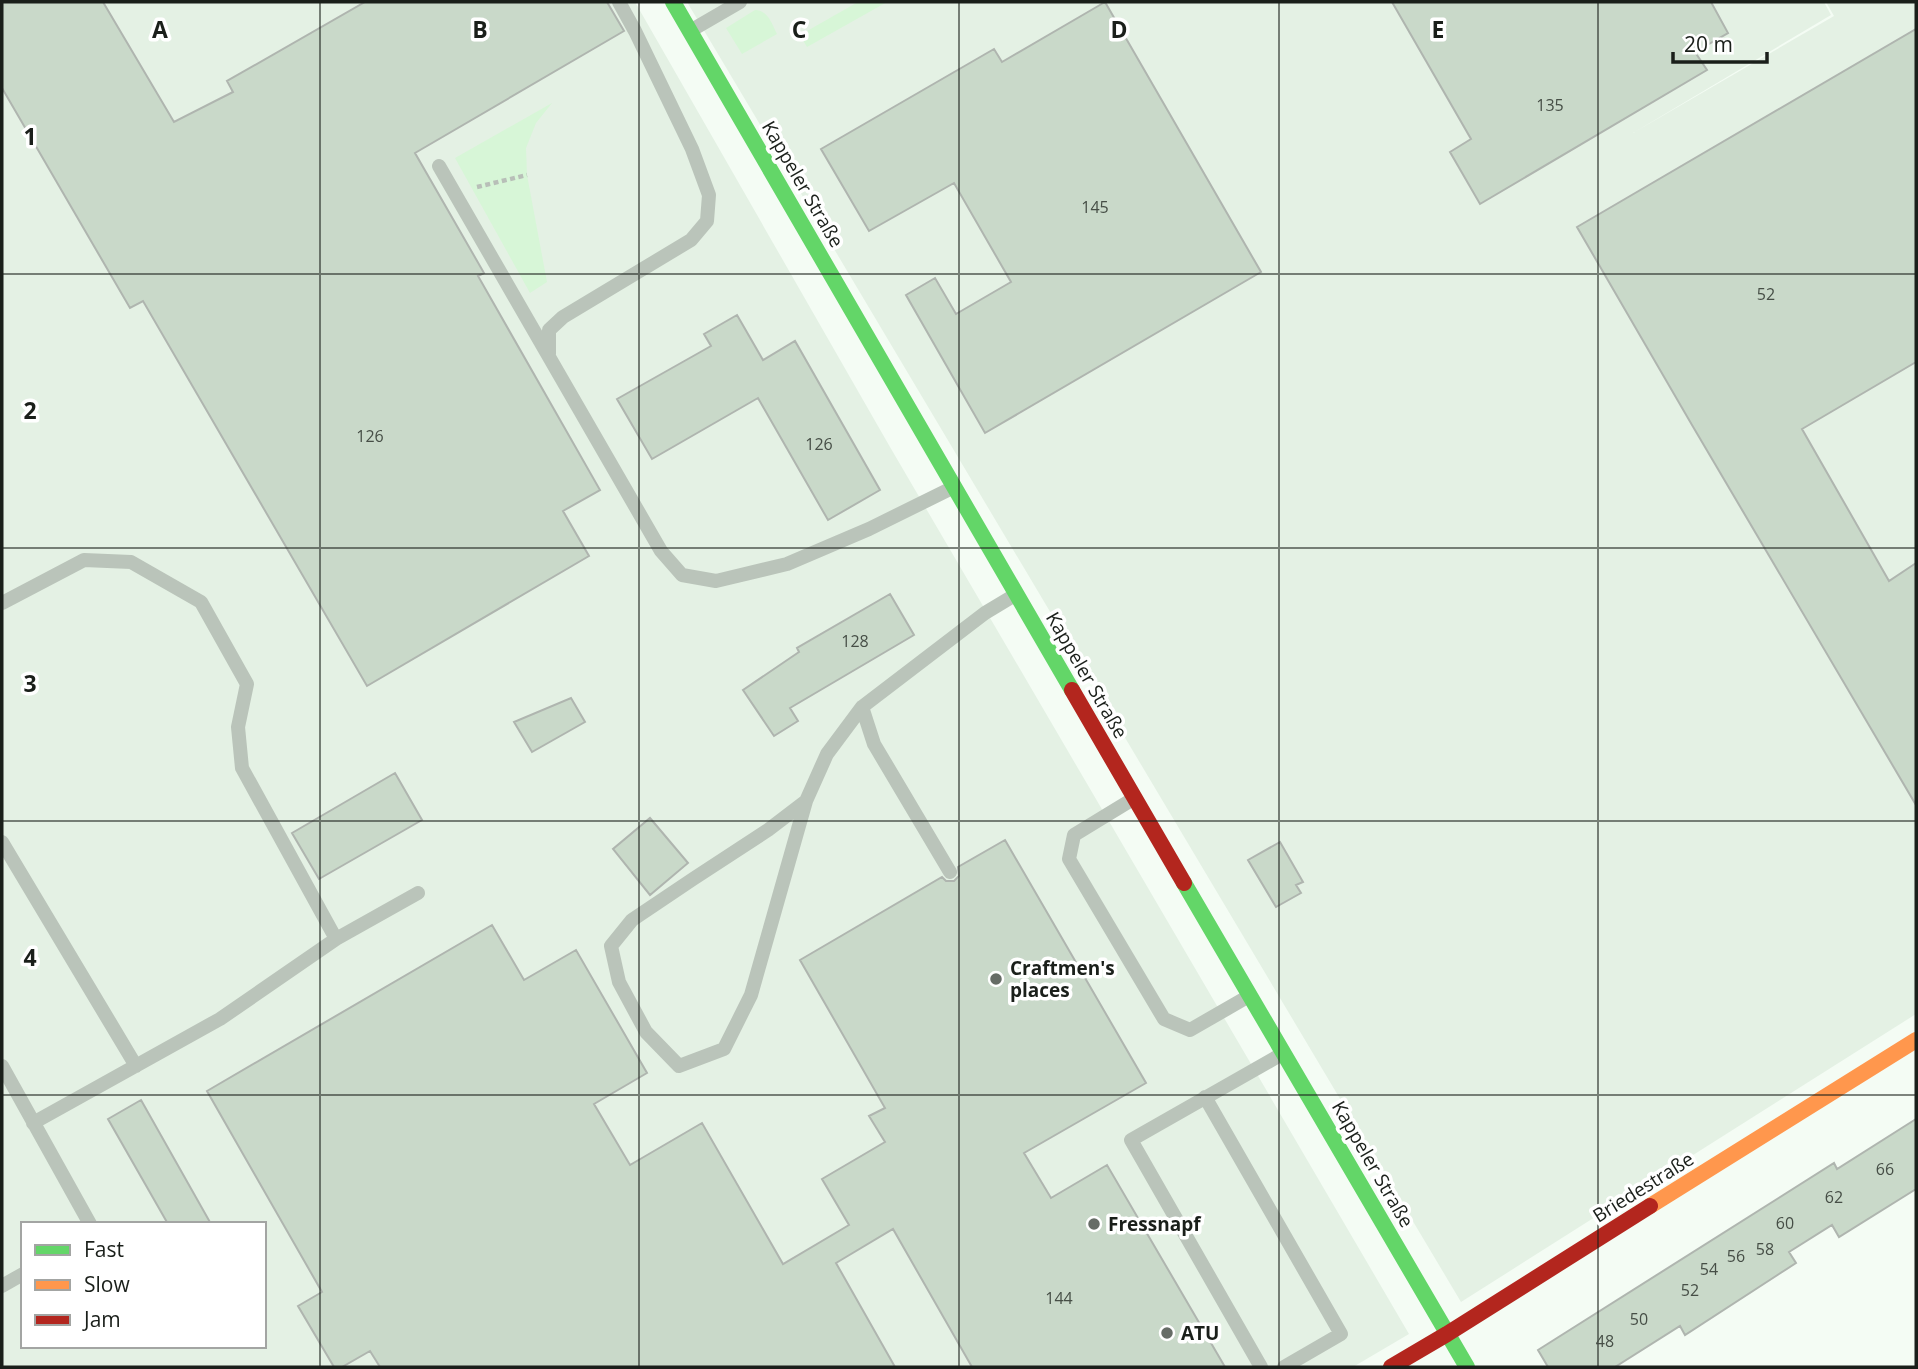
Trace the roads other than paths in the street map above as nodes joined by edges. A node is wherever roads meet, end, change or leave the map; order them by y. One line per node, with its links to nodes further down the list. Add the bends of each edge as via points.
1 (619, 2): 6 (lane, via 692,149 709,195 707,220 691,240 563,317 549,330)
2 (673, 2): 4 (street, Kappeler Straße)
3 (740, 2): 4 (lane)
4 (690, 31): 7 (street, Kappeler Straße)
5 (439, 166): 6 (lane)
6 (549, 356): 7 (lane, via 661,551 682,575 716,581 787,564)
7 (953, 487): 8 (street, Kappeler Straße)
8 (1016, 594): 10 (lane); 11 (street, Kappeler Straße)
9 (2, 603): 16 (lane, via 84,560 131,562 201,601 247,684 238,727 242,768)
10 (862, 707): 12 (lane, via 827,754); 14 (lane, via 874,744)
11 (1134, 799): 17 (street, Kappeler Straße); 17 (lane, via 1074,835 1069,859 1164,1019 1189,1030)
12 (806, 801): 12 (lane, via 751,995 724,1048 678,1066 646,1032 619,982 611,946 632,920)
13 (2, 842): 21 (lane)
14 (950, 872)
15 (418, 893): 16 (lane)
16 (336, 939): 21 (lane, via 220,1018)
17 (1249, 996): 19 (street, Kappeler Straße)
18 (1916, 1040): 27 (street, Briedestraße)
19 (1283, 1053): 22 (lane); 27 (street, Kappeler Straße)
20 (2, 1066): 23 (lane)
21 (136, 1066): 23 (lane)
22 (1205, 1097): 28 (lane, via 1131,1140); 29 (lane, via 1341,1334)
23 (33, 1123): 24 (lane)
24 (89, 1222)
25 (21, 1275): 26 (lane)
26 (2, 1286)
27 (1447, 1334): 30 (street, Briedestraße); 31 (street, Kappeler Straße)
28 (1261, 1367)
29 (1284, 1367)
30 (1391, 1367)
31 (1467, 1367)

